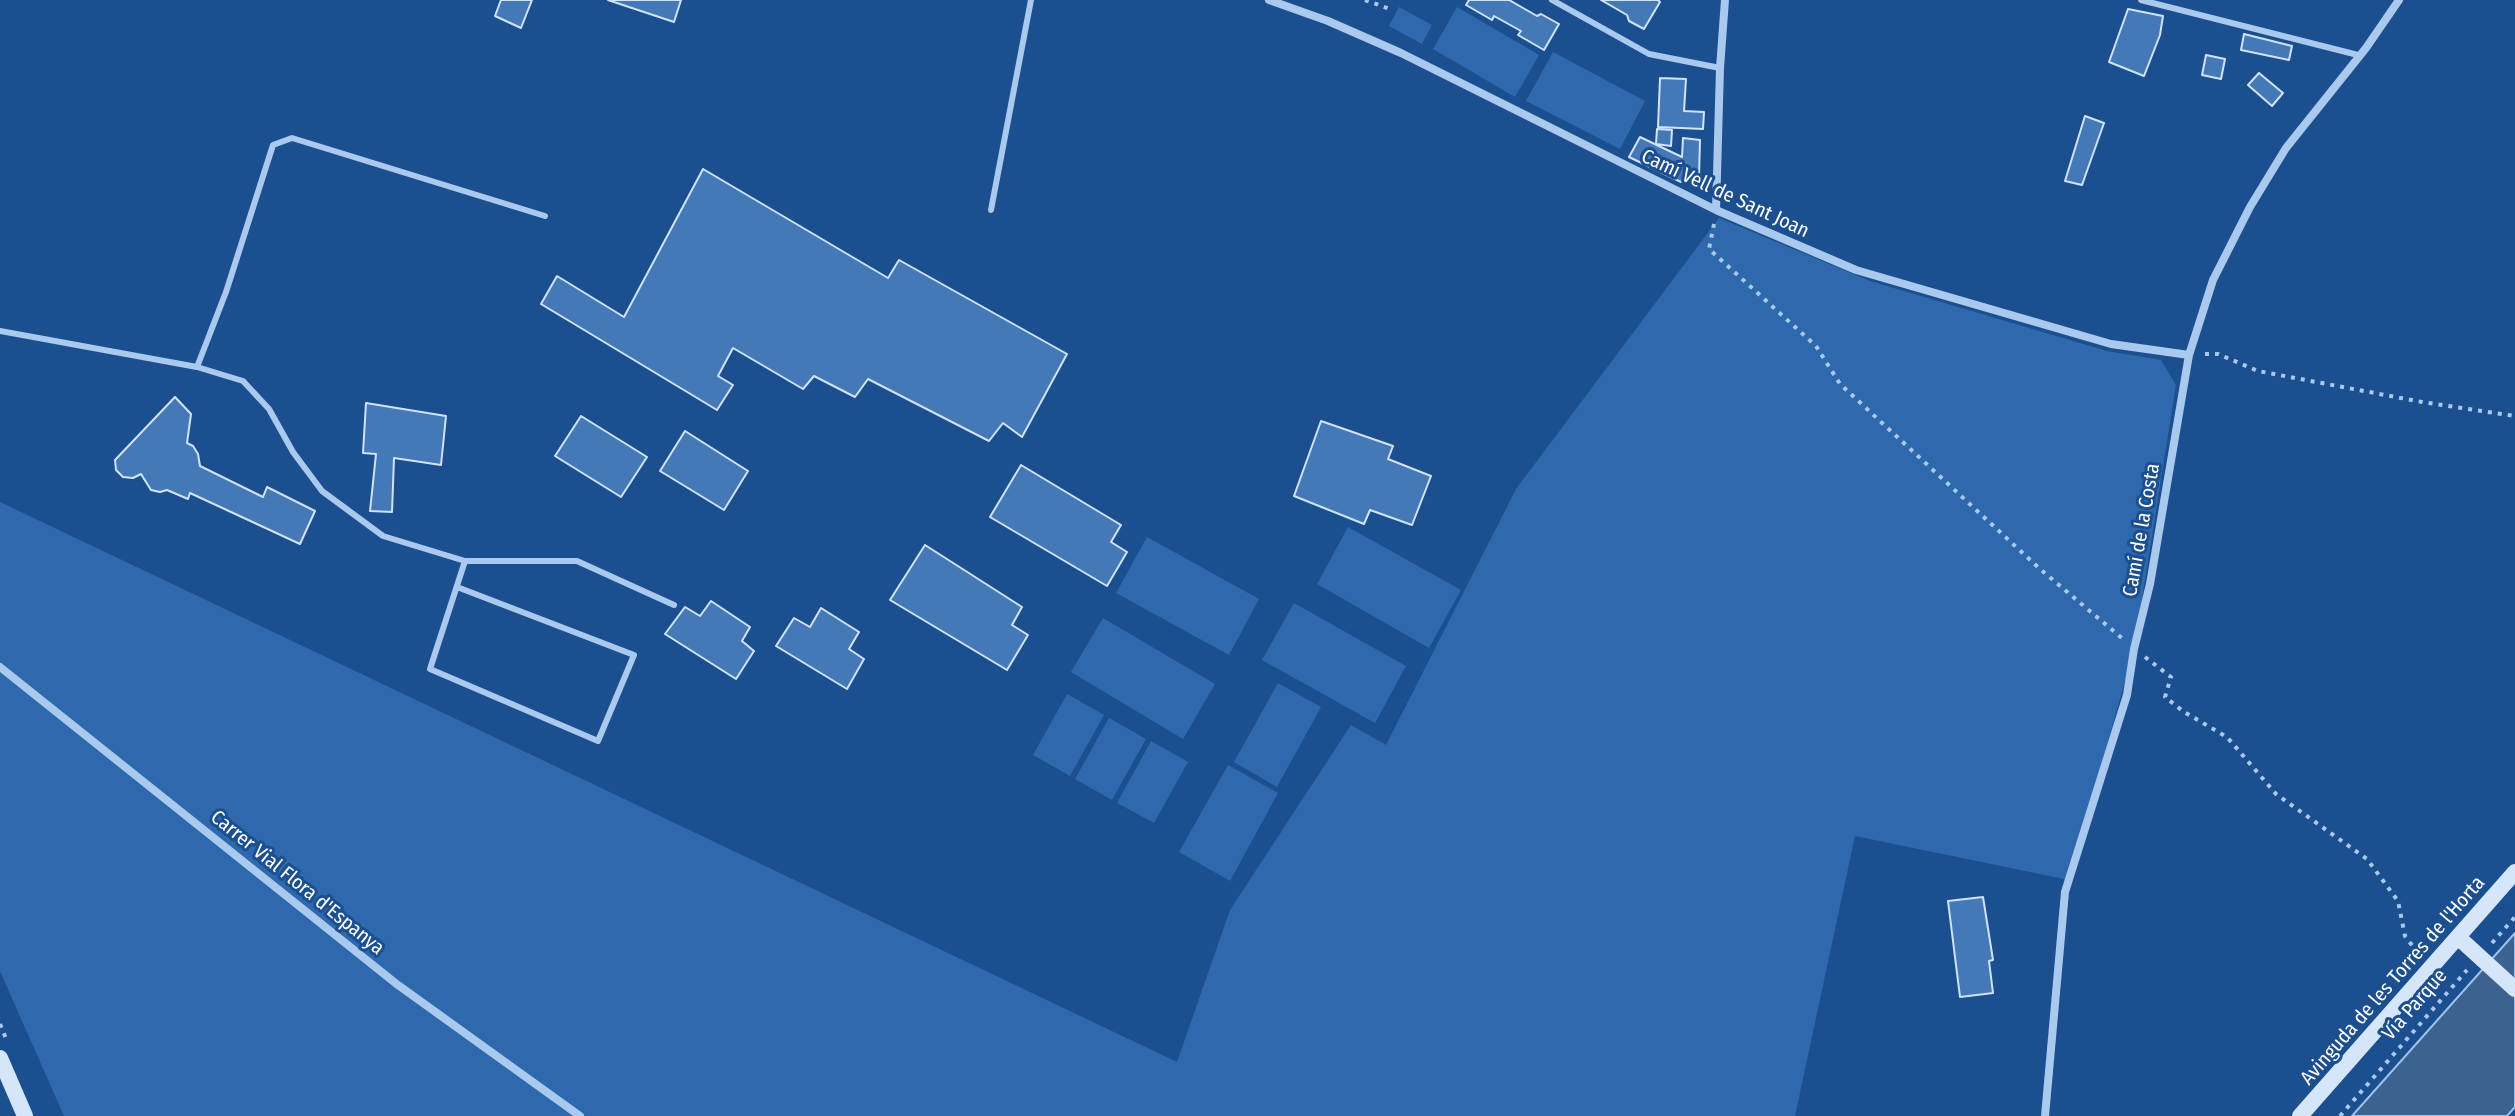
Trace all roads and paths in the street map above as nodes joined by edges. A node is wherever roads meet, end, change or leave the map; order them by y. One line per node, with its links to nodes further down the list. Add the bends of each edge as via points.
1 (1031, 0): 11 (lane)
2 (1269, 0): 12 (street, Camí Vell de Sant Joan, via 1401,53)
3 (1365, 0): 8 (path)
4 (1552, 0): 10 (lane, via 1649,54)
5 (1725, 0): 10 (street)
6 (2141, 0): 9 (lane)
7 (2399, 0): 9 (street, Camí de la Costa)
8 (1390, 9)
9 (2358, 55): 15 (street, Camí de la Costa, via 2286,148 2250,207 2213,280)
10 (1720, 68): 12 (street)
11 (991, 210)
12 (1716, 210): 15 (street, Camí Vell de Sant Joan, via 1856,270 2111,344); 21 (path, via 1709,249 1816,346 1840,384)
13 (545, 216): 16 (lane, via 292,138 273,145)
14 (0, 331): 16 (lane)
15 (2189, 355): 17 (path, via 2218,354 2258,371); 21 (street, Camí de la Costa)
16 (197, 367): 18 (lane, via 243,381 269,409 322,491 383,536)
17 (2515, 416)
18 (465, 561): 19 (lane); 20 (lane, via 577,561)
19 (457, 587): 19 (lane, via 430,669 598,741 634,655)
20 (674, 605)
21 (2134, 649): 27 (path, via 2171,677 2165,697 2227,737 2276,794 2367,859 2398,901 2405,936); 32 (street, Camí de la Costa, via 2127,695 2065,892)
22 (0, 667): 31 (street, Carrer Vial Flora d'Espanya, via 398,985)
23 (2515, 872): 25 (main road, Avinguda de les Torres de l'Horta)
24 (2515, 917): 26 (path, Vía Parque)
25 (2459, 938): 26 (main road); 27 (main road, Avinguda de les Torres de l'Horta)
26 (2479, 957): 28 (main road); 34 (path, Vía Parque)
27 (2432, 969): 33 (main road, Avinguda de les Torres de l'Horta)
28 (2515, 989)
29 (0, 1058): 30 (main road)
30 (25, 1116)
31 (580, 1116)
32 (2045, 1116)
33 (2300, 1116)
34 (2340, 1116)

